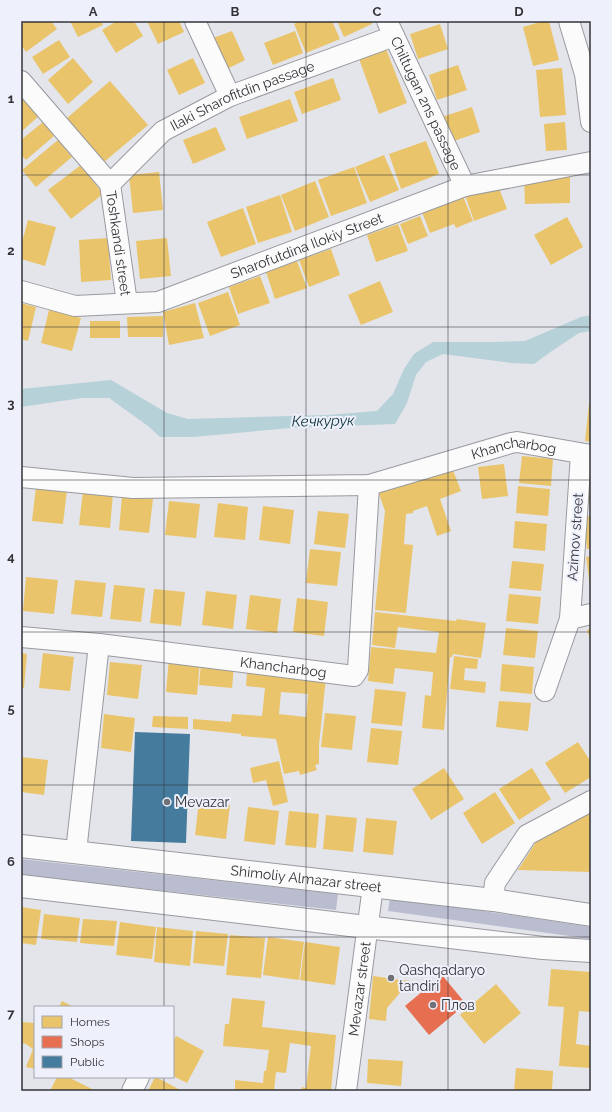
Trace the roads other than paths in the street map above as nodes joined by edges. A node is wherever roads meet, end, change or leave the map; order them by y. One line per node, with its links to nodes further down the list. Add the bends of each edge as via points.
1 (195, 21): 5 (street)
2 (569, 21): 6 (street, via 585,74)
3 (390, 28): 5 (street, Ilaki Sharofitdin passage); 9 (street, Chiltugаn 2ns passage)
4 (21, 81): 8 (street)
5 (230, 96): 8 (street, Ilaki Sharofitdin passage, via 163,131)
6 (591, 122)
7 (591, 162): 9 (street, Sharofutdina Ilokiy Street)
8 (110, 184): 11 (street, Toshkandi street)
9 (465, 186): 11 (street, Sharofutdina Ilokiy Street, via 158,302)
10 (21, 291): 11 (street, Sharofutdina Ilokiy Street, via 75,306)
11 (127, 303)
12 (586, 455): 14 (street, Khancharbog, via 518,442); 16 (street, Azimov street)
13 (21, 477): 14 (street, Khancharbog, via 133,488)
14 (369, 485): 18 (street, Khancharbog, via 358,670 354,676)
15 (591, 614): 16 (street)
16 (570, 619): 19 (street, Azimov street)
17 (21, 637): 18 (street, Khancharbog)
18 (99, 644): 22 (street)
19 (544, 691)
20 (591, 801): 25 (street, via 527,835 495,883)
21 (21, 846): 22 (main road, Shimoliy Almazar street)
22 (76, 852): 24 (main road, Shimoliy Almazar street)
23 (21, 886): 27 (main road)
24 (373, 886): 25 (main road, Shimoliy Almazar street); 27 (street, Mevazаr street)
25 (493, 900): 26 (main road, Shimoliy Almazar street)
26 (591, 915)
27 (368, 928): 28 (main road); 31 (street, Mevazаr street)
28 (591, 951)
29 (138, 1078): 30 (street)
30 (132, 1091)
31 (346, 1091)

